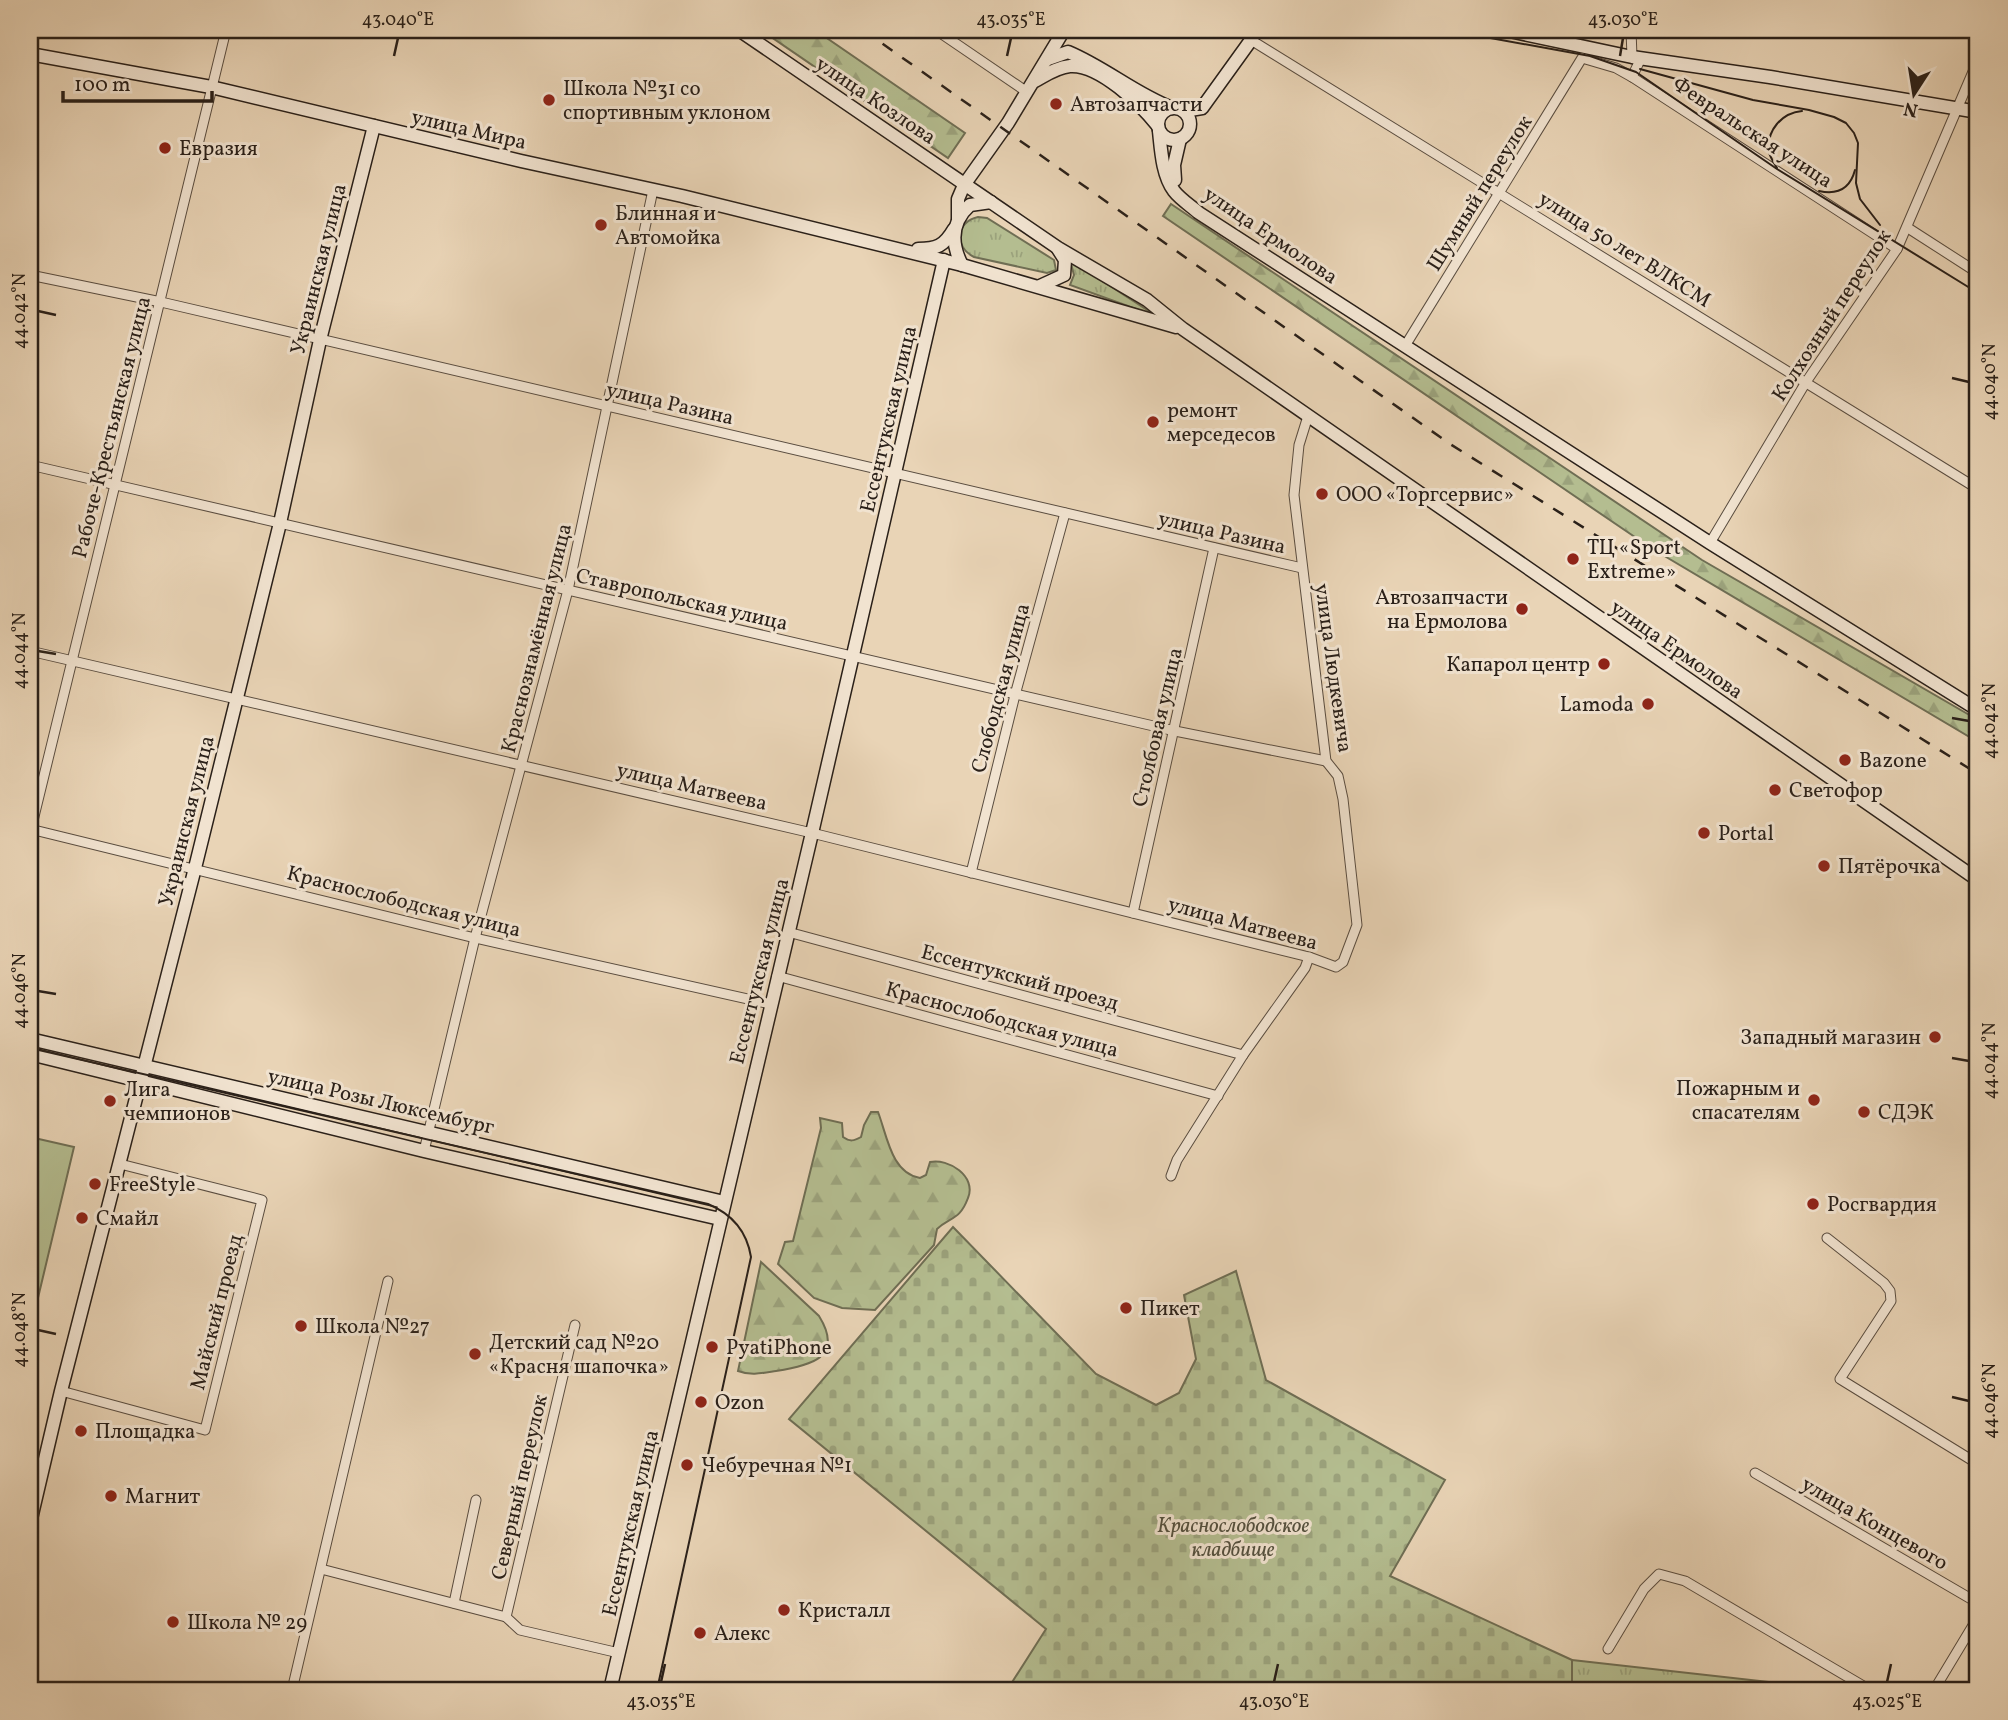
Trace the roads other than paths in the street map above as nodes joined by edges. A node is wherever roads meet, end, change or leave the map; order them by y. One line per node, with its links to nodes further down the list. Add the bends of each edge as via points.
1 (226, 30): 14 (street, Рабоче-Крестьянская улица)
2 (739, 30): 24 (street, улица Козлова)
3 (936, 30): 15 (street)
4 (1064, 30): 11 (street)
5 (1505, 30): 9 (street, Февральская улица)
6 (1631, 30): 9 (street)
7 (1254, 35): 16 (street, улица Ермолова); 26 (street, улица 50 лет ВЛКСМ)
8 (30, 54): 14 (street, улица Мира)
9 (1637, 57): 13 (street); 18 (street, Февральская улица)
10 (1582, 58): 13 (street, Февральская улица); 26 (street, Шумный переулок)
11 (1048, 59): 15 (street); 17 (street, via 1068,52 1153,101)
12 (1978, 60): 18 (street, Колхозный переулок)
13 (1632, 77): 33 (street, Февральская улица)
14 (211, 87): 20 (street, улица Мира); 39 (street, Рабоче-Крестьянская улица)
15 (1031, 87): 22 (street, via 1055,70 1080,67 1128,95); 24 (street)
16 (1202, 108): 17 (street); 21 (street, улица Ермолова)
17 (1178, 109): 21 (street); 22 (street, via 1161,114)
18 (1956, 109): 19 (street, Февральская улица); 30 (street, Колхозный переулок)
19 (1978, 112)
20 (374, 126): 25 (street, улица Мира); 41 (street, Украинская улица)
21 (1191, 126): 23 (street, улица Ермолова)
22 (1158, 128): 23 (street, via 1168,139); 27 (street, улица Ермолова, via 1167,173)
23 (1181, 139): 27 (street, улица Ермолова, via 1174,165)
24 (964, 185): 28 (street, улица Козлова); 29 (street)
25 (653, 190): 32 (street, улица Мира); 44 (street, Краснознамённая улица)
26 (1501, 192): 42 (street, Шумный переулок); 43 (street, улица 50 лет ВЛКСМ)
27 (1180, 197): 42 (street, улица Ермолова, via 1199,214)
28 (992, 202): 29 (street, улица Мира, via 970,205); 31 (street)
29 (956, 223): 32 (street, улица Мира, via 948,239 935,249); 35 (street, via 955,250)
30 (1908, 228): 33 (street, Колхозный переулок); 36 (street)
31 (1058, 248): 38 (street, via 1065,260 1064,275); 40 (street, via 1147,300)
32 (897, 249): 34 (street, улица Мира)
33 (1897, 249): 43 (street, Колхозный переулок)
34 (944, 260): 35 (street, улица Мира); 47 (street, Ессентукская улица)
35 (962, 265): 38 (street, улица Мира)
36 (1978, 273)
37 (30, 275): 39 (street, улица Разина)
38 (1039, 286): 40 (street, улица Мира)
39 (161, 302): 41 (street, улица Разина); 48 (street, Рабоче-Крестьянская улица)
40 (1183, 328): 45 (street, улица Ермолова)
41 (320, 340): 44 (street, улица Разина); 51 (street, Украинская улица)
42 (1405, 346): 52 (street, улица Ермолова)
43 (1806, 382): 49 (street, улица 50 лет ВЛКСМ); 52 (street, Колхозный переулок)
44 (606, 407): 47 (street, улица Разина); 55 (street, Краснознамённая улица)
45 (1308, 416): 54 (street, улица Людкевича, via 1299,445 1294,495); 69 (street, улица Ермолова)
46 (30, 465): 48 (street, Ставропольская улица)
47 (896, 472): 50 (street, улица Разина); 57 (street, Ессентукская улица)
48 (115, 484): 51 (street, Ставропольская улица); 58 (street, Рабоче-Крестьянская улица)
49 (1978, 489)
50 (1065, 513): 53 (street, улица Разина); 59 (street, Слободская улица)
51 (280, 523): 55 (street, Ставропольская улица); 60 (street, Украинская улица)
52 (1710, 543): 61 (street, улица Ермолова)
53 (1214, 548): 54 (street, улица Разина); 62 (street, Столбовая улица)
54 (1302, 568): 63 (street, улица Людкевича)
55 (568, 590): 57 (street, Ставропольская улица); 64 (street, Краснознамённая улица)
56 (30, 651): 58 (street, улица Матвеева)
57 (852, 656): 59 (street, Ставропольская улица); 66 (street, Ессентукская улица)
58 (72, 661): 60 (street, улица Матвеева); 65 (street, Рабоче-Крестьянская улица)
59 (1015, 695): 62 (street, Ставропольская улица); 68 (street, Слободская улица)
60 (236, 700): 64 (street, улица Матвеева); 67 (street, Украинская улица)
61 (1978, 710)
62 (1175, 731): 63 (street, Ставропольская улица); 70 (street, Столбовая улица)
63 (1326, 761): 74 (street, улица Людкевича, via 1338,776 1343,799 1357,925)
64 (523, 764): 66 (street, улица Матвеева); 72 (street, Краснознамённая улица)
65 (30, 830): 67 (street, Краснослободская улица)
66 (812, 833): 68 (street, улица Матвеева); 71 (street, Ессентукская улица)
67 (195, 868): 72 (street, Краснослободская улица); 80 (street, Украинская улица)
68 (971, 873): 70 (street, улица Матвеева)
69 (1978, 880)
70 (1133, 913): 73 (street, улица Матвеева)
71 (788, 932): 75 (street, Ессентукская улица); 79 (street, Ессентукский проезд)
72 (475, 938): 76 (street, Краснослободская улица); 83 (street, Краснознамённая улица)
73 (1309, 957): 74 (street, улица Матвеева, via 1336,967); 79 (street)
74 (1343, 962)
75 (777, 976): 76 (street, Ессентукская улица); 82 (street, Краснослободская улица)
76 (770, 1004): 87 (street, Ессентукская улица)
77 (30, 1039): 80 (street, улица Розы Люксембург)
78 (30, 1054): 81 (street, улица Розы Люксембург)
79 (1243, 1055): 82 (street)
80 (144, 1065): 81 (street, Украинская улица); 83 (street, улица Розы Люксембург)
81 (141, 1081): 84 (street, улица Розы Люксембург); 85 (street, Украинская улица)
82 (1218, 1096): 86 (street)
83 (429, 1132): 84 (street, Краснознамённая улица); 87 (street, улица Розы Люксембург)
84 (424, 1151): 88 (street, улица Розы Люксембург)
85 (120, 1164): 92 (street, Украинская улица); 92 (street, Майский проезд, via 262,1200 205,1430)
86 (1171, 1176)
87 (724, 1202): 88 (street, Ессентукская улица)
88 (720, 1219): 104 (street, Ессентукская улица)
89 (1827, 1238): 93 (street, via 1884,1283 1891,1301 1840,1379)
90 (388, 1281): 98 (street)
91 (575, 1325): 101 (street, Северный переулок)
92 (61, 1391): 95 (street, Украинская улица)
93 (1978, 1464)
94 (1755, 1473): 100 (street, улица Концевого)
95 (32, 1500): 97 (street, Украинская улица)
96 (476, 1500): 99 (street, Северный переулок)
97 (30, 1523)
98 (321, 1569): 99 (street); 107 (street)
99 (454, 1603): 101 (street)
100 (1978, 1603)
101 (506, 1617): 104 (street, via 520,1630)
102 (1978, 1617): 110 (street)
103 (1608, 1649): 109 (street, via 1644,1589 1659,1574 1685,1581)
104 (619, 1653): 108 (street, Ессентукская улица)
105 (30, 1688): 106 (street)
106 (38, 1690)
107 (292, 1690)
108 (610, 1690)
109 (1870, 1690)
110 (1934, 1690)

